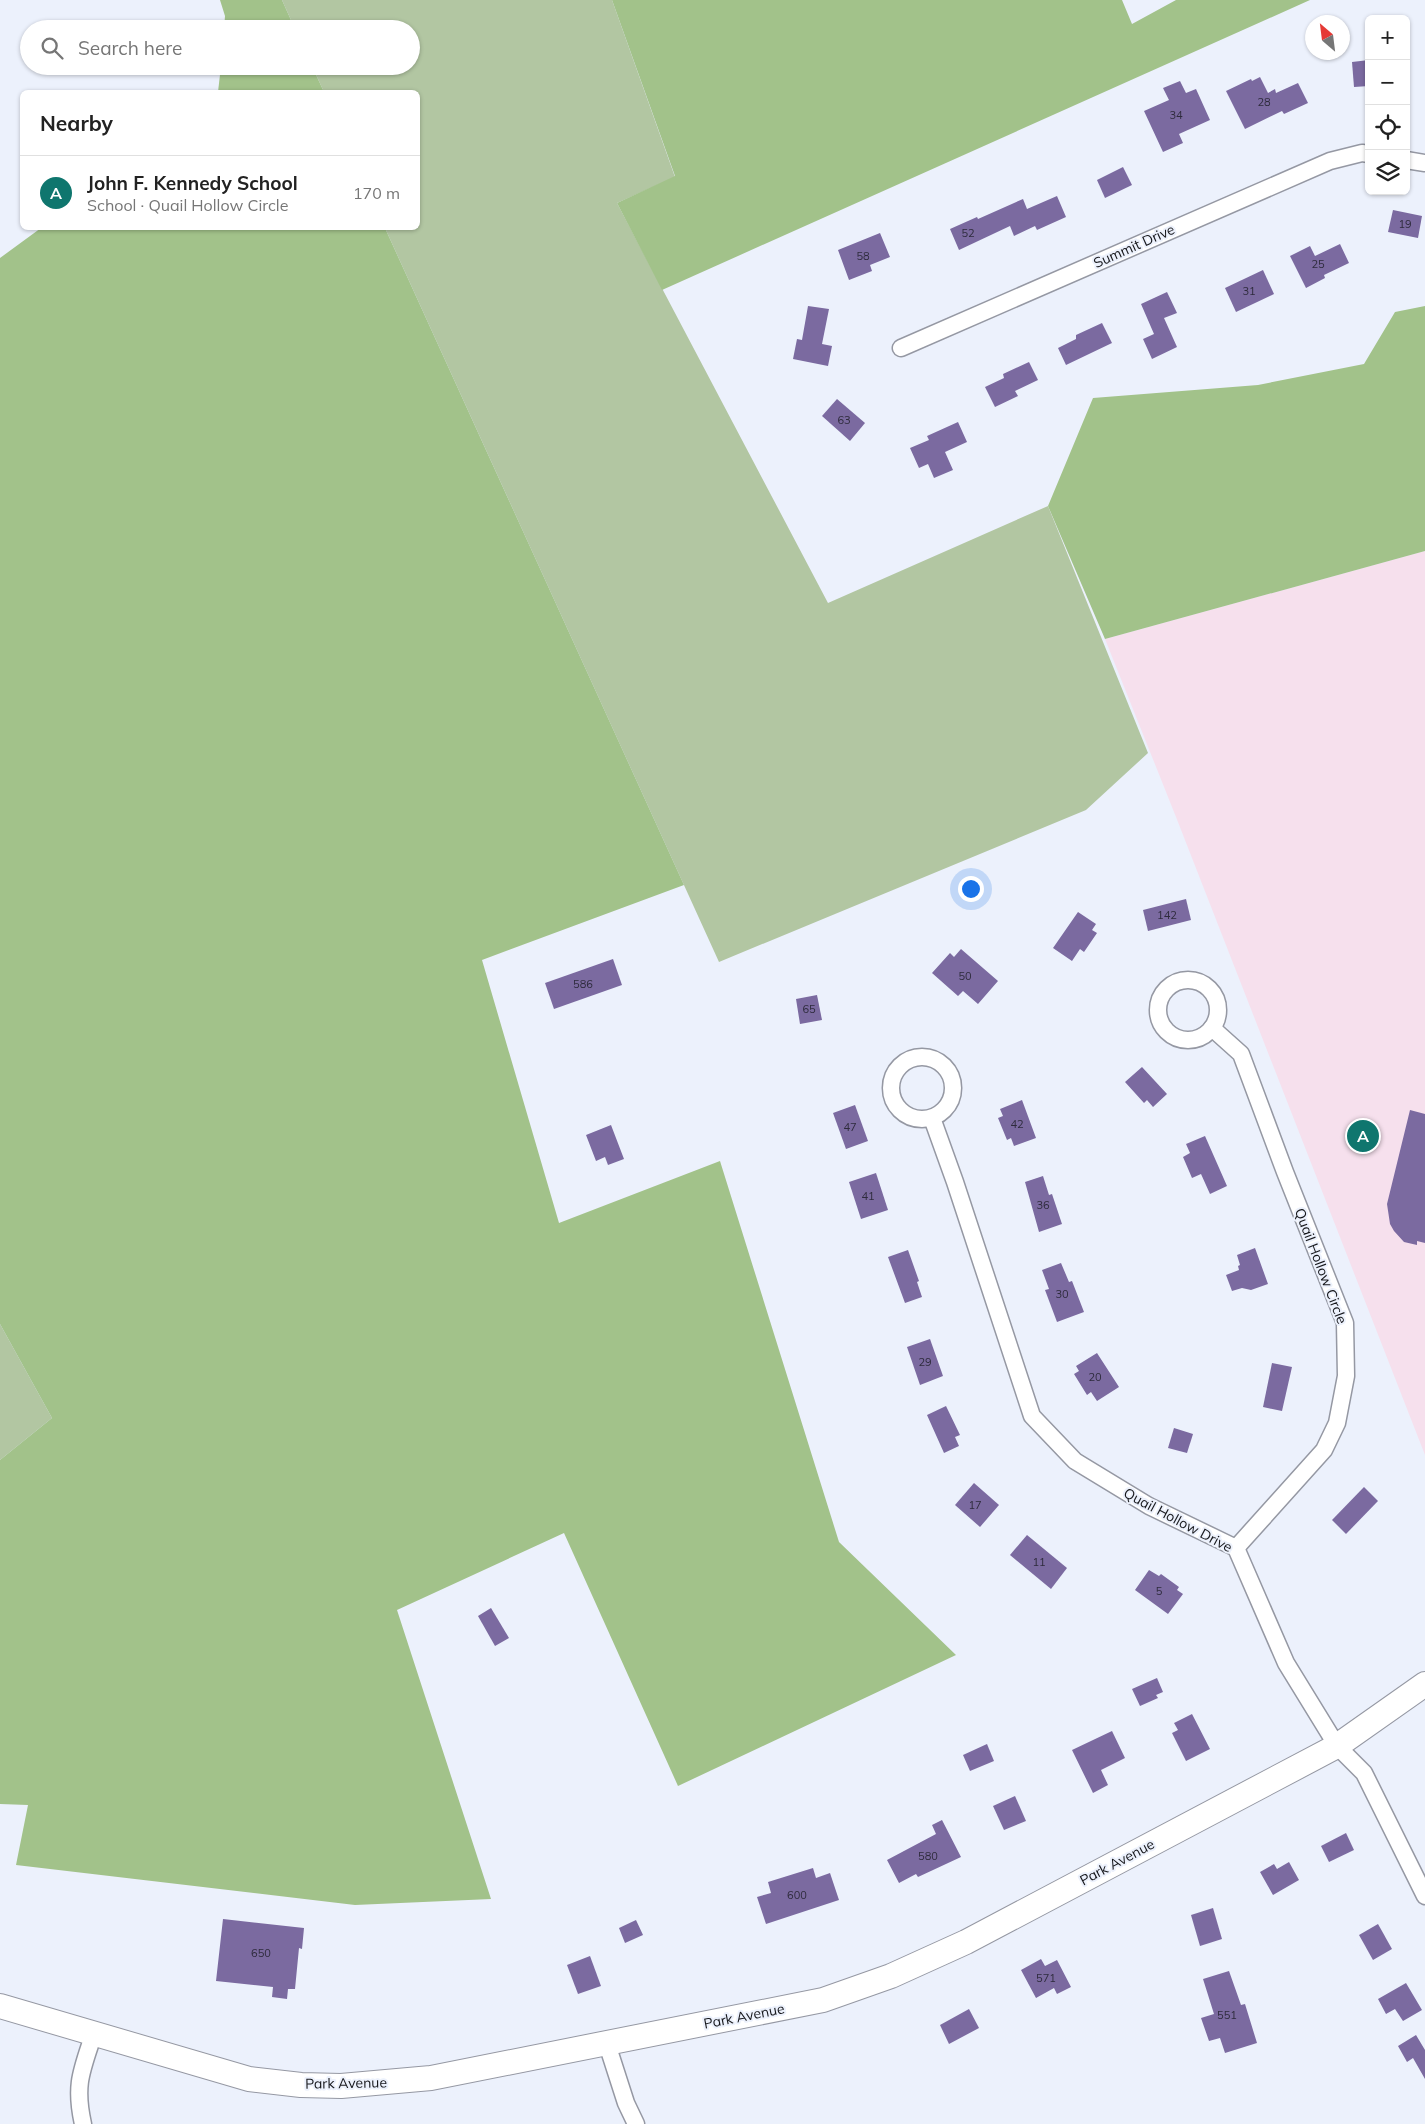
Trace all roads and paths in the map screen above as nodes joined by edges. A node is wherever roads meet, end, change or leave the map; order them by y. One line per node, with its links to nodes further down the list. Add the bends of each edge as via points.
1 (1365, 153): 4 (street, Summit Drive, via 1330,161)
2 (1410, 161): 3 (street)
3 (1425, 163)
4 (901, 348)
5 (1212, 1028): 7 (street, Quail Hollow Circle, via 1242,1054 1345,1323 1346,1376 1337,1424 1324,1450)
6 (932, 1118): 7 (street, Quail Hollow Drive, via 1032,1416 1075,1461 1149,1506)
7 (1236, 1548): 9 (street, Quail Hollow Drive, via 1286,1663)
8 (1425, 1684): 9 (main road, Park Avenue)
9 (1337, 1746): 10 (street, Quail Hollow Drive, via 1364,1773); 13 (main road, Park Avenue, via 966,1942 890,1976 823,2000)
10 (1425, 1896)
11 (0, 2006): 12 (main road, Park Avenue)
12 (94, 2033): 13 (main road, Park Avenue, via 249,2079 333,2085 431,2078); 14 (street, via 78,2082)
13 (607, 2044): 15 (street)
14 (83, 2124)
15 (636, 2124)

